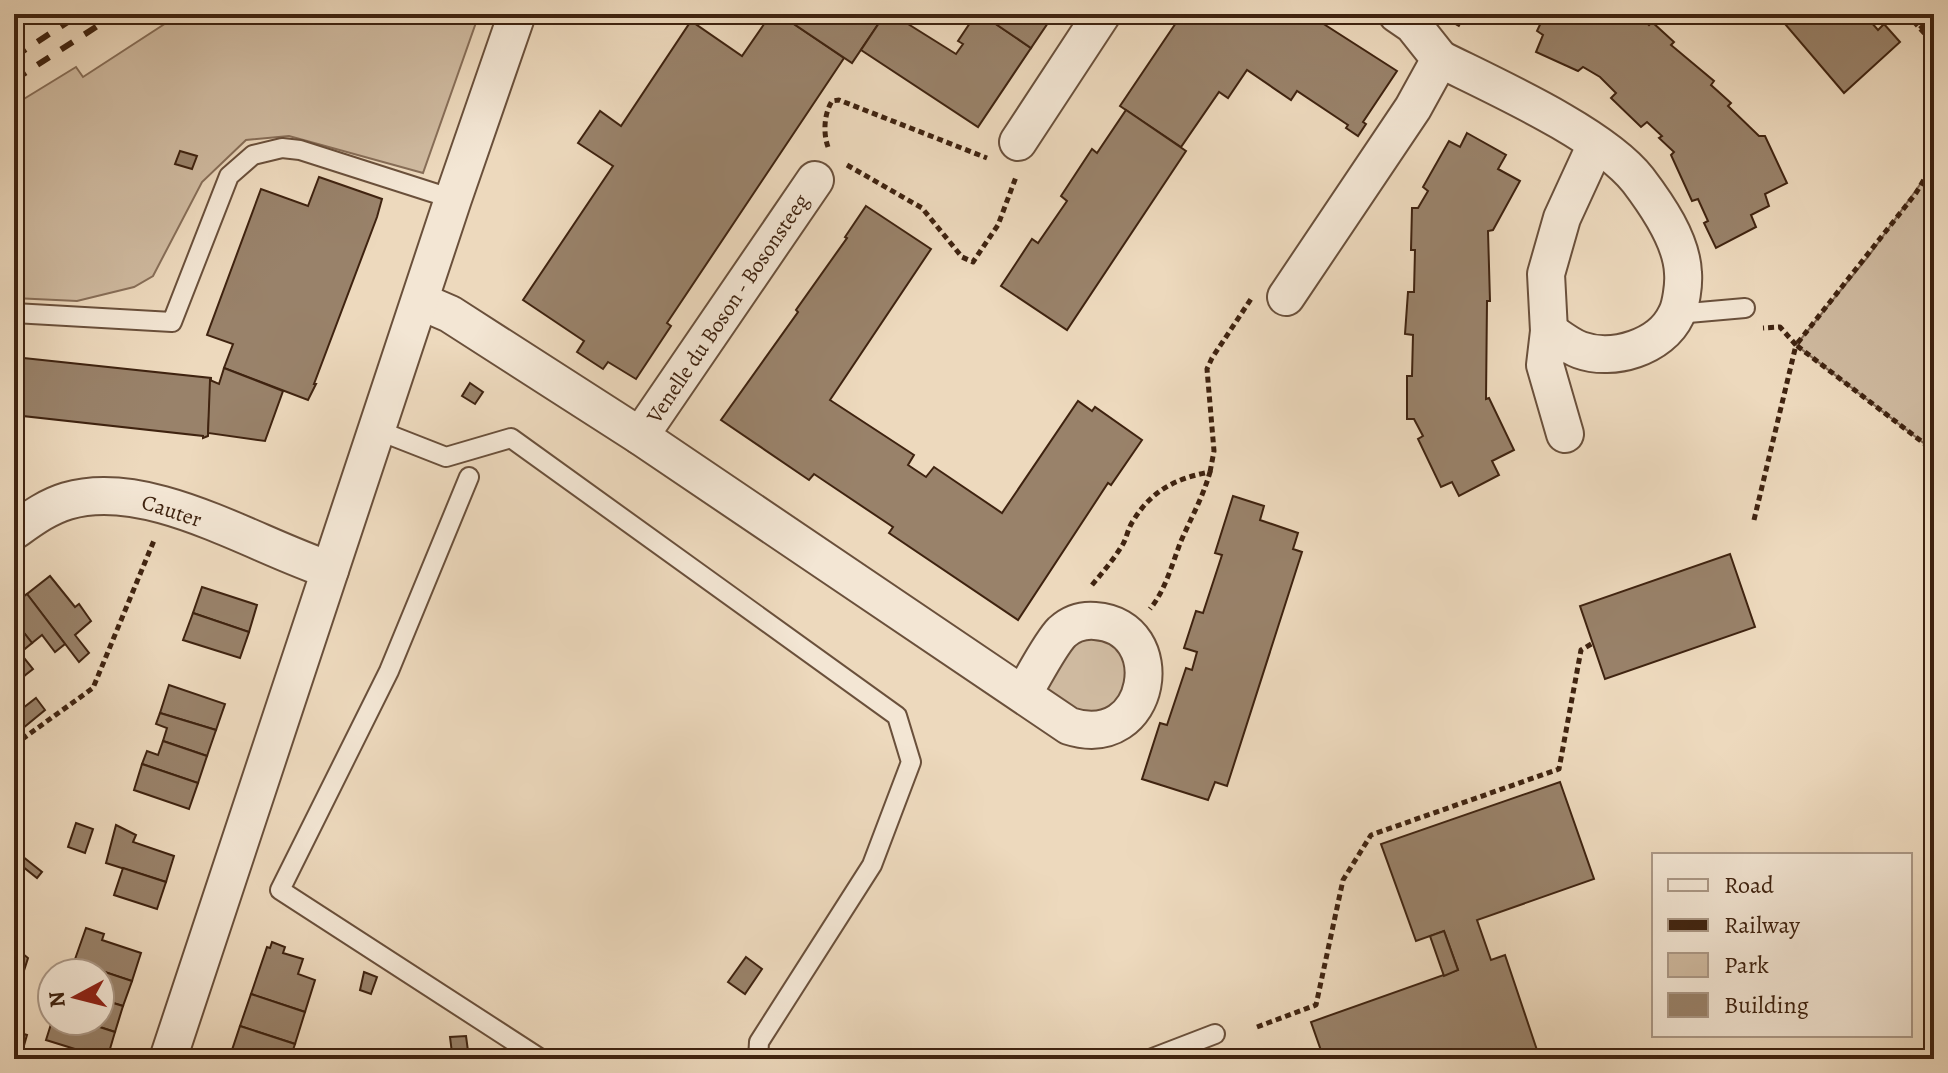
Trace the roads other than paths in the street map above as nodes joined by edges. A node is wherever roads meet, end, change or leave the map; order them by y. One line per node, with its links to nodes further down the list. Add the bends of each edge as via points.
1 (517, 14): 8 (street)
2 (1102, 14): 6 (street)
3 (1397, 14): 4 (street)
4 (1440, 59): 5 (street); 9 (street, via 1413,108)
5 (1596, 144): 13 (street, via 1635,177 1676,244 1683,273); 14 (street, via 1562,218 1546,274)
6 (1009, 157)
7 (824, 168): 17 (street, Venelle du Boson - Bosonsteeg)
8 (453, 199): 10 (street); 12 (lane, via 300,150 253,155 229,176 172,322)
9 (1270, 296)
10 (420, 301): 15 (street); 17 (street, via 450,314)
11 (1745, 308): 13 (lane)
12 (14, 313)
13 (1677, 314): 14 (street, via 1664,332 1638,349 1609,354 1580,350)
14 (1549, 331): 16 (street, via 1545,365)
15 (377, 430): 20 (street); 25 (lane, via 446,457 511,438 897,716 911,762 872,865 759,1042)
16 (1565, 434)
17 (640, 436): 21 (street)
18 (469, 477): 24 (lane, via 389,671 280,890)
19 (14, 531): 20 (street, Cauter, via 68,501 111,496 153,501)
20 (330, 570): 23 (street)
21 (1023, 694)
22 (1215, 1034): 26 (lane)
23 (168, 1059)
24 (541, 1059)
25 (758, 1059)
26 (1150, 1059)

